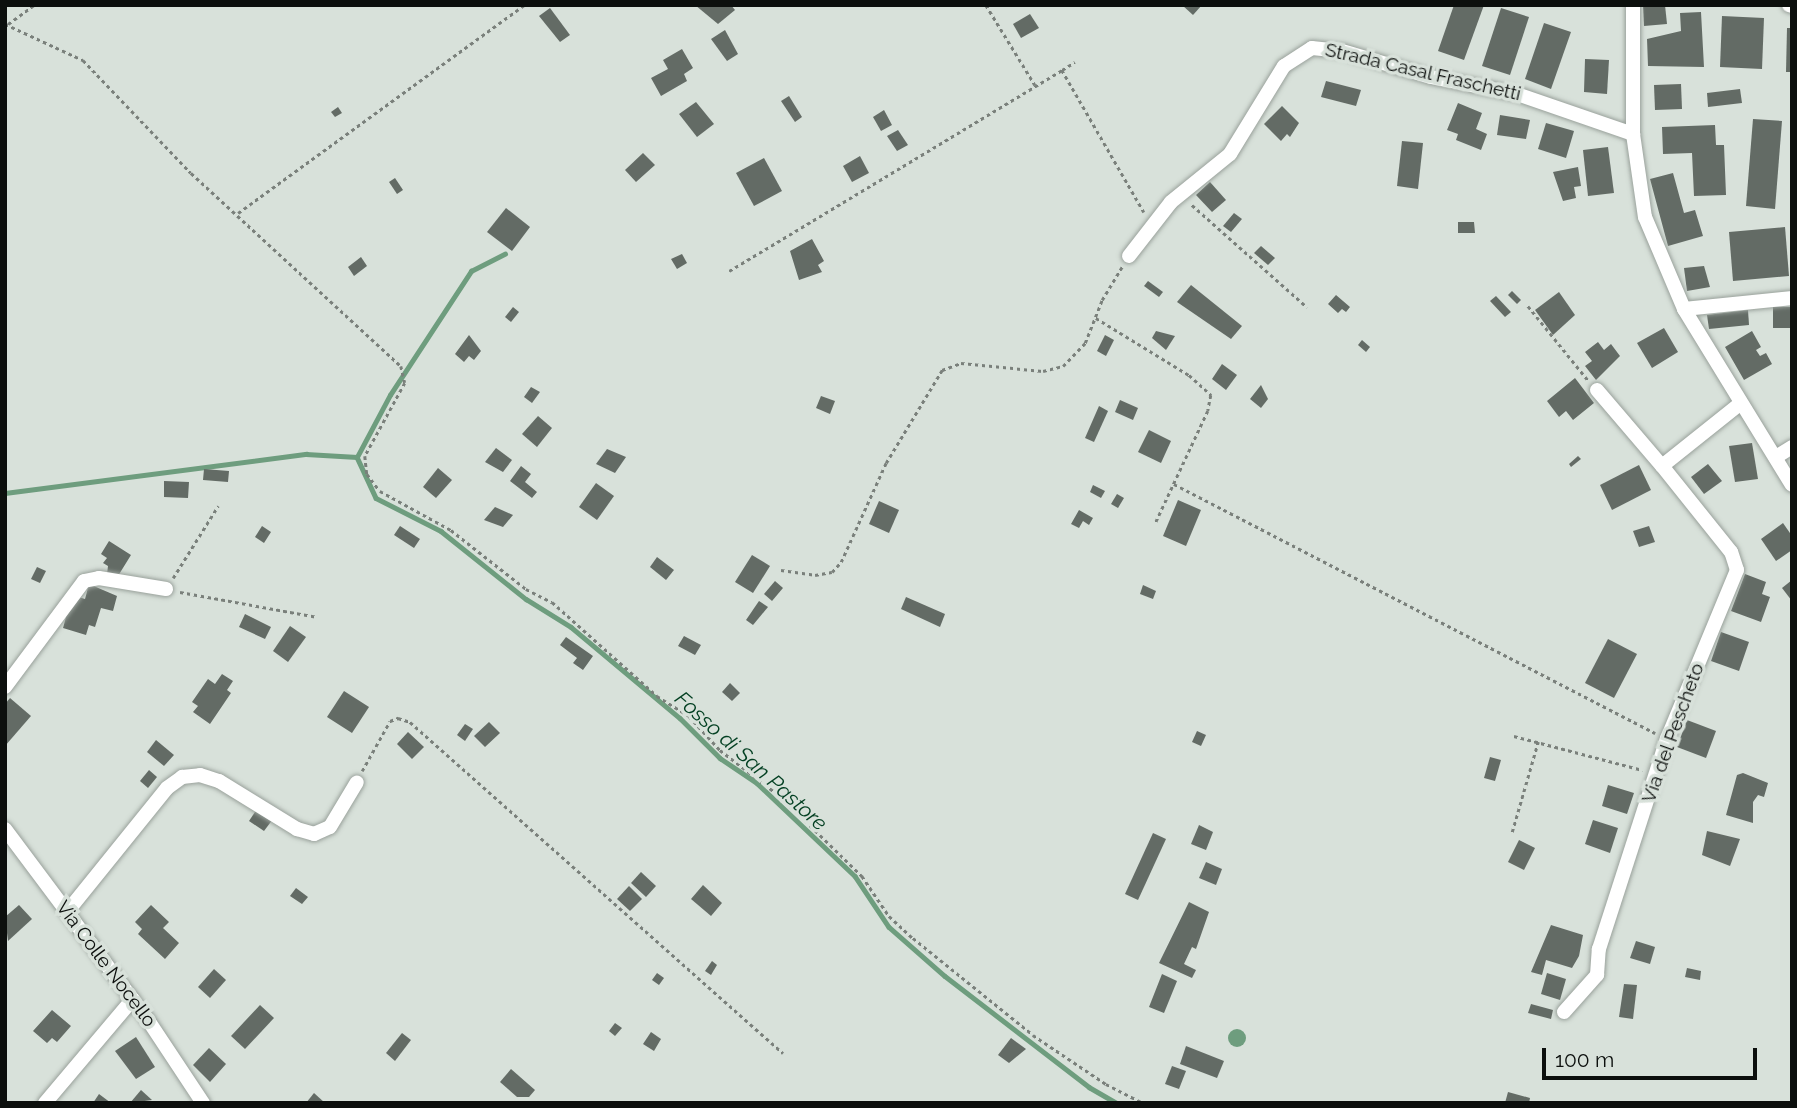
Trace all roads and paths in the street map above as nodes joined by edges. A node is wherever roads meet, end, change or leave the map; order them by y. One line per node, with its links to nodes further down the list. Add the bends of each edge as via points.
1 (34, 5): 5 (path)
2 (524, 5): 11 (path)
3 (986, 5): 8 (path)
4 (1633, 5): 9 (street)
5 (6, 24): 11 (path, via 83,60 137,120)
6 (1075, 62): 7 (path)
7 (1062, 70): 8 (path); 12 (path, via 1138,205)
8 (1035, 85): 14 (path)
9 (1633, 134): 10 (street, Strada Casal Fraschetti, via 1517,94 1431,77 1342,51 1312,48 1293,56 1279,72 1226,158); 18 (street, via 1645,217)
10 (1180, 194): 12 (street, Strada Casal Fraschetti); 17 (path)
11 (237, 214): 46 (path, via 401,366 404,383 365,456 366,474 380,491 451,530 526,589 552,602 657,696 689,716 720,750 780,796 862,876 889,916 913,939 1033,1035)
12 (1156, 220): 13 (street, Strada Casal Fraschetti)
13 (1129, 256): 19 (path)
14 (729, 271)
15 (1792, 298): 18 (street)
16 (1528, 306): 20 (path)
17 (1307, 307)
18 (1684, 309): 21 (street)
19 (1096, 318): 25 (path, via 1198,381 1211,395 1209,411); 29 (path, via 1081,351 1053,370 966,363 942,370 886,463 841,562 832,572 815,575)
20 (1597, 390): 24 (street, Via del Pescheto)
21 (1741, 403): 23 (street); 24 (street)
22 (1792, 447): 23 (street)
23 (1776, 457): 26 (street)
24 (1662, 466): 34 (street, Via del Pescheto, via 1738,567)
25 (1174, 484): 28 (path); 34 (path)
26 (1792, 485)
27 (218, 506): 30 (path)
28 (1155, 524)
29 (780, 570)
30 (166, 589): 31 (path); 32 (street, via 99,578 83,581)
31 (318, 617)
32 (5, 687)
33 (1514, 736): 35 (path)
34 (1667, 739): 36 (street, Via del Pescheto)
35 (1538, 742): 36 (path); 39 (path)
36 (1656, 773): 42 (street, Via del Pescheto, via 1600,948 1597,975)
37 (357, 782): 40 (street, via 330,827 314,834 301,831 213,778 182,777 163,793); 43 (path, via 387,724 398,718 410,722)
38 (5, 829): 40 (street, Via Colle Nocello)
39 (1512, 832)
40 (67, 912): 41 (street, Via Colle Nocello)
41 (133, 999): 44 (street); 45 (street, Via Colle Nocello)
42 (1564, 1012)
43 (783, 1053)
44 (45, 1103)
45 (202, 1103)
46 (1143, 1103)

